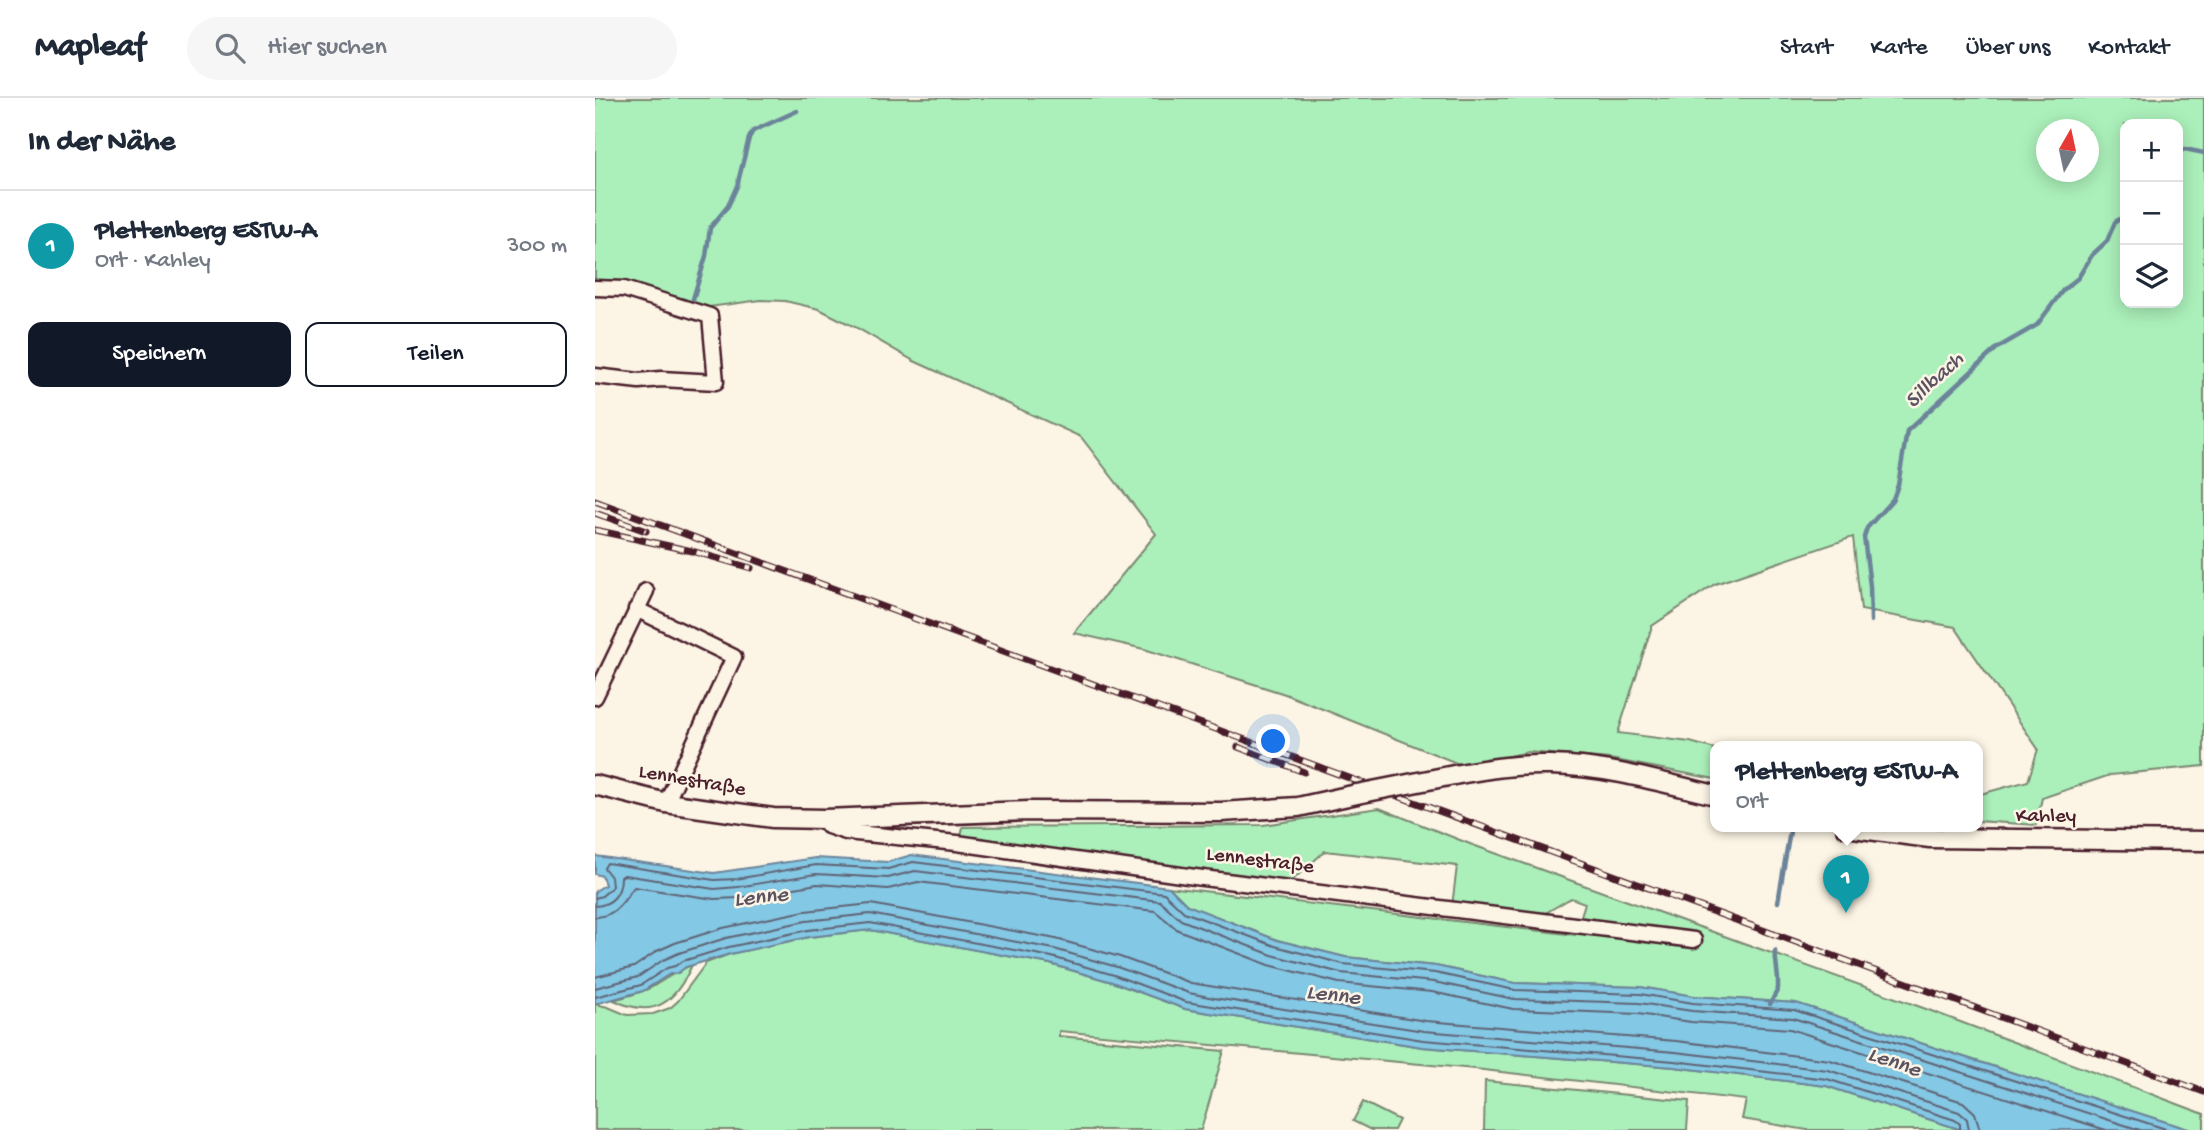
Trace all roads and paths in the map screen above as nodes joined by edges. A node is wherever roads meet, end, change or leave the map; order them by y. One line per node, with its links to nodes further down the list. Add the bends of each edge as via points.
1 (595, 288): 2 (street, via 624,289 710,316 716,382 639,382)
2 (595, 376)
3 (646, 591): 4 (street)
4 (636, 609): 5 (street); 8 (street, via 734,657)
5 (595, 697)
6 (595, 785): 8 (main road, Lennestraße)
7 (1710, 794): 9 (main road, Lennestraße, bridge, via 1598,769 1504,766 1298,807)
8 (666, 803): 9 (main road, Lennestraße, via 773,818)
9 (825, 819): 12 (street, Lennestraße, via 828,826 846,832)
10 (1884, 832): 11 (main road, Kahley, via 1930,838)
11 (2204, 841)
12 (1694, 940)

